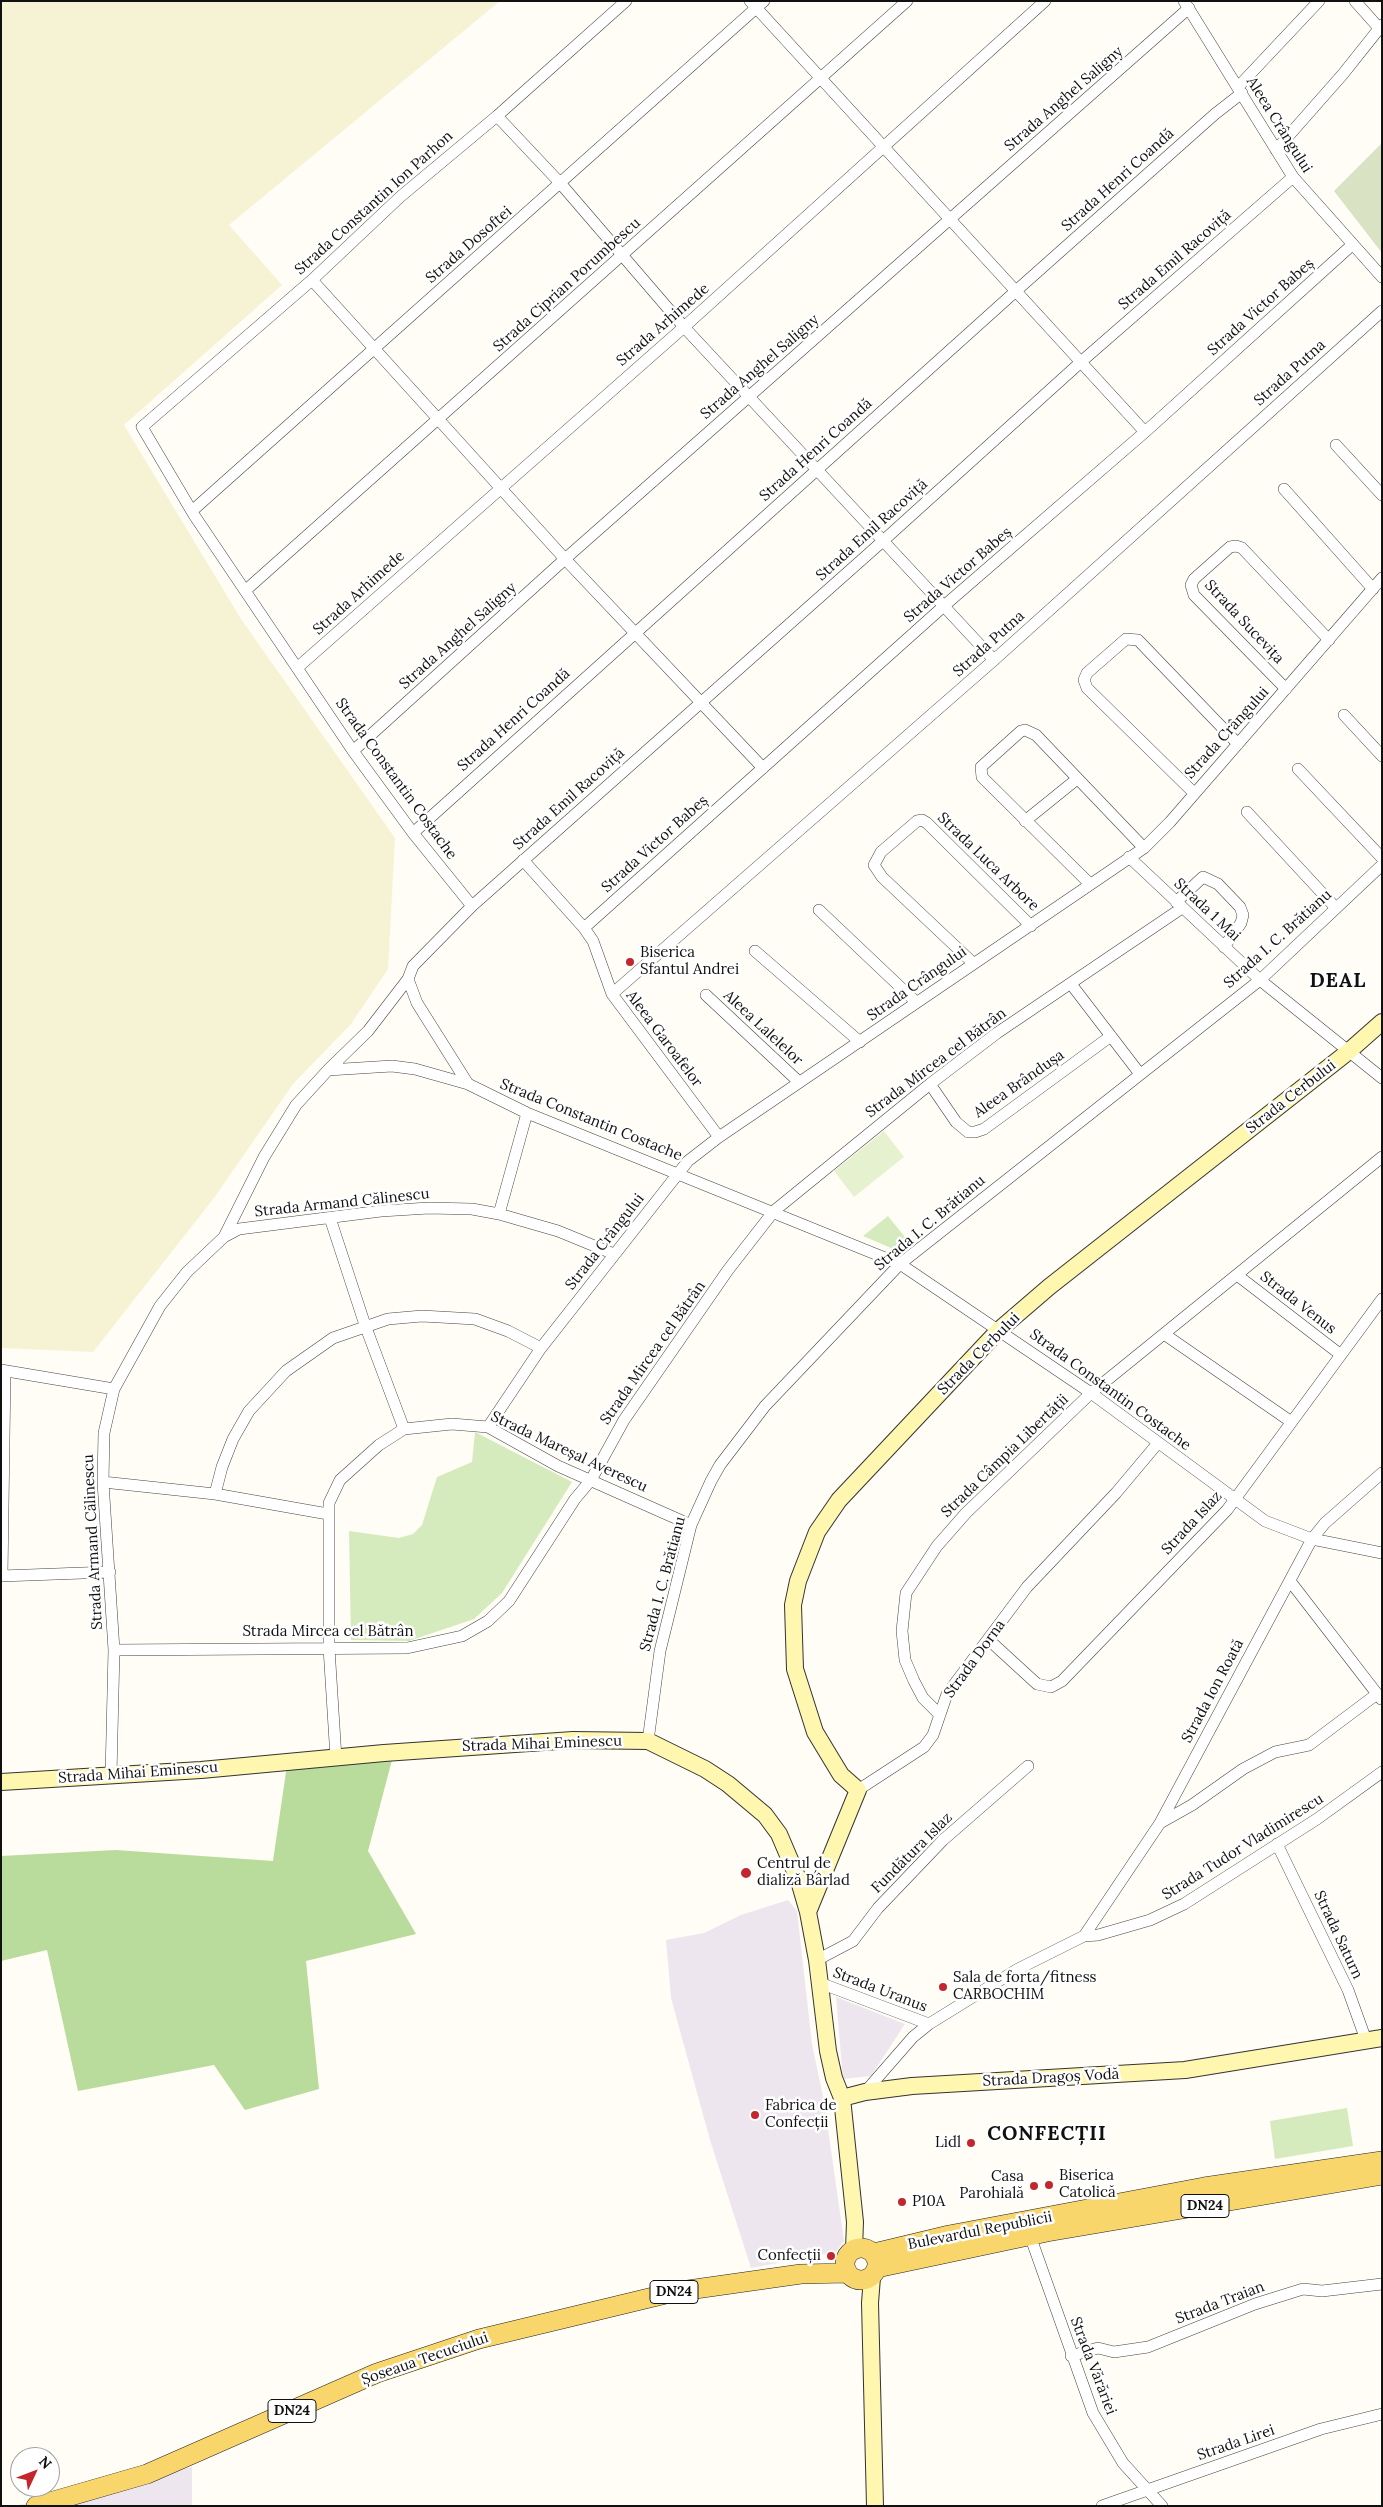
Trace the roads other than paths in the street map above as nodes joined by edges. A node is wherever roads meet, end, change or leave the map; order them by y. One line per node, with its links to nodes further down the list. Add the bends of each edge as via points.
1 (626, 1): 11 (street, Strada Constantin Ion Parhon)
2 (907, 1): 9 (street, Strada Ciprian Porumbescu)
3 (1045, 1): 12 (street, Strada Arhimede)
4 (1319, 1): 10 (street, Strada Henri Coandă)
5 (1355, 1): 8 (street)
6 (757, 4): 9 (street); 15 (street, Strada Dosoftei)
7 (1187, 5): 10 (street, Aleea Crângului); 16 (street, Strada Anghel Saligny)
8 (1380, 27): 13 (street)
9 (819, 78): 12 (street); 18 (street, Strada Ciprian Porumbescu)
10 (1240, 90): 13 (street, Aleea Crângului); 21 (street, Strada Henri Coandă)
11 (497, 116): 15 (street); 20 (street, Strada Constantin Ion Parhon, via 400,197)
12 (882, 148): 16 (street); 23 (street, Strada Arhimede)
13 (1276, 150): 14 (street, Aleea Crângului)
14 (1292, 177): 17 (street, Aleea Crângului); 25 (street, Strada Emil Racoviță)
15 (560, 184): 18 (street); 24 (street, Strada Dosoftei)
16 (950, 220): 21 (street); 26 (street, Strada Anghel Saligny)
17 (1352, 245): 19 (street, Aleea Crângului); 29 (street, Strada Victor Babeș)
18 (623, 256): 23 (street); 27 (street, Strada Ciprian Porumbescu)
19 (1382, 277)
20 (312, 280): 24 (street); 28 (street, Strada Constantin Ion Parhon)
21 (1017, 290): 25 (street); 31 (street, Strada Henri Coandă)
22 (1382, 311): 44 (street, Strada Putna)
23 (684, 327): 26 (street); 32 (street, Strada Arhimede)
24 (374, 349): 27 (street); 35 (street, Strada Dosoftei)
25 (1082, 361): 29 (street); 36 (street, Strada Emil Racoviță)
26 (750, 396): 31 (street); 37 (street, Strada Anghel Saligny)
27 (439, 419): 32 (street); 40 (street, Strada Ciprian Porumbescu)
28 (142, 427): 35 (street, Strada Constantin Costache)
29 (1145, 432): 41 (street, Strada Victor Babeș)
30 (1336, 445): 34 (street)
31 (818, 469): 36 (street); 42 (street, Strada Henri Coandă)
32 (501, 487): 37 (street); 45 (street, Strada Arhimede)
33 (1284, 489): 39 (street)
34 (1382, 495)
35 (192, 510): 40 (street, Strada Constantin Costache)
36 (884, 540): 41 (street); 47 (street, Strada Emil Racoviță)
37 (565, 560): 42 (street); 50 (street, Strada Anghel Saligny)
38 (1382, 578): 39 (street, Strada Crângului)
39 (1373, 588): 43 (street, Strada Crângului)
40 (246, 590): 45 (street, Strada Constantin Costache)
41 (945, 605): 44 (street); 52 (street, Strada Victor Babeș)
42 (634, 631): 47 (street); 58 (street, Strada Henri Coandă)
43 (1329, 640): 46 (street, Strada Crângului); 46 (street, Strada Sucevița, via 1242,548 1230,547 1194,579 1191,585 1194,595)
44 (994, 660): 77 (street, Strada Putna)
45 (297, 668): 50 (street, Strada Constantin Costache)
46 (1286, 689): 49 (street, Strada Crângului)
47 (702, 702): 52 (street); 62 (street, Strada Emil Racoviță)
48 (1344, 715): 51 (street)
49 (1238, 744): 55 (street, Strada Crângului); 55 (street, via 1138,640 1126,639 1087,673 1084,680 1087,688)
50 (353, 751): 58 (street, Strada Constantin Costache)
51 (1382, 756)
52 (763, 768): 70 (street, Strada Victor Babeș)
53 (1298, 769): 61 (street)
54 (1077, 778): 57 (street); 57 (street, via 1036,735 1021,731 985,762 980,772); 59 (street)
55 (1194, 793): 59 (street, Strada Crângului)
56 (1247, 812): 67 (street)
57 (1025, 821): 64 (street)
58 (413, 833): 66 (street, Strada Constantin Costache)
59 (1144, 848): 60 (street, Strada Crângului)
60 (1129, 857): 64 (street, Strada Crângului); 65 (street, Strada 1 Mai)
61 (1382, 858)
62 (523, 860): 66 (street, Strada Emil Racoviță); 70 (street, Aleea Garoafelor)
63 (1382, 864): 67 (street, Strada I. C. Brătianu)
64 (1090, 884): 69 (street, Strada Crângului)
65 (1179, 905): 71 (street, Strada 1 Mai); 71 (street, Strada Mircea cel Bătrân, via 1203,877 1218,884 1240,906 1243,915); 76 (street, Strada Mircea cel Bătrân)
66 (472, 906): 74 (street, via 413,966)
67 (1335, 907): 75 (street, Strada I. C. Brătianu)
68 (819, 910): 79 (street)
69 (1030, 926): 73 (street, Strada Crângului); 73 (street, Strada Luca Arbore, via 927,823 917,820 881,852 874,865)
70 (584, 928): 77 (street, Aleea Garoafelor, via 593,941)
71 (1224, 947): 75 (street, Strada 1 Mai)
72 (755, 951): 82 (street)
73 (973, 963): 79 (street, Strada Crângului)
74 (408, 979): 84 (street, via 368,1031); 88 (street, via 426,1019)
75 (1260, 980): 83 (street, Strada 1 Mai); 85 (street, Strada I. C. Brătianu)
76 (1071, 984): 81 (street); 89 (street, Strada Mircea cel Bătrân, via 997,1033)
77 (612, 994): 91 (street, Aleea Garoafelor)
78 (706, 995): 87 (street, Aleea Lalelelor)
79 (916, 1002): 82 (street, Strada Crângului)
80 (1382, 1022): 83 (main road, Strada Cerbului)
81 (1111, 1036): 85 (street); 89 (street, Aleea Brândușa, via 984,1129 975,1132 968,1132 956,1122)
82 (860, 1042): 87 (street, Strada Crângului)
83 (1348, 1052): 86 (street, Strada 1 Mai); 103 (main road, Strada Cerbului)
84 (328, 1070): 88 (street, Strada Constantin Costache, via 384,1066 415,1069); 97 (street, via 296,1105 264,1157)
85 (1140, 1074): 99 (street, Strada I. C. Brătianu)
86 (1382, 1078)
87 (799, 1082): 91 (street, Strada Crângului)
88 (468, 1084): 90 (street, Strada Constantin Costache)
89 (930, 1084): 94 (street, Strada Mircea cel Bătrân)
90 (527, 1113): 93 (street, Strada Constantin Costache); 95 (street)
91 (719, 1137): 93 (street, Strada Crângului, via 696,1153)
92 (1382, 1156): 100 (street, Strada Câmpia Libertății)
93 (678, 1173): 94 (street, Strada Constantin Costache); 98 (street, Strada Crângului)
94 (774, 1211): 99 (street, Strada Constantin Costache); 115 (street, Strada Mircea cel Bătrân, via 728,1270 624,1420)
95 (499, 1214): 96 (street, Strada Armand Călinescu, via 472,1209 429,1208); 98 (street, Strada Armand Călinescu, via 558,1231)
96 (330, 1218): 97 (street, Strada Armand Călinescu, via 239,1229); 102 (street)
97 (224, 1237): 108 (street, Strada Armand Călinescu, via 186,1272 160,1306)
98 (614, 1254): 105 (street, Strada Crângului)
99 (900, 1264): 103 (street, Strada Constantin Costache); 120 (street, Strada I. C. Brătianu, via 759,1413 711,1481)
100 (1237, 1275): 104 (street, Strada Câmpia Libertății); 106 (street, Strada Venus)
101 (1382, 1299): 106 (street, Strada Islaz)
102 (365, 1325): 105 (street, via 422,1316 475,1319); 112 (street); 117 (street, via 333,1338 311,1352 264,1392 233,1439)
103 (998, 1330): 109 (street, Strada Constantin Costache); 137 (main road, Strada Cerbului, via 839,1500 817,1532 798,1581 792,1634 798,1686 827,1756)
104 (1164, 1334): 109 (street, Strada Câmpia Libertății); 110 (street)
105 (541, 1348): 111 (street, Strada Crângului)
106 (1342, 1355): 110 (street, Strada Islaz)
107 (3, 1370): 108 (street); 124 (street)
108 (114, 1389): 116 (street, Strada Armand Călinescu, via 104,1433)
109 (1092, 1393): 113 (street, Strada Constantin Costache); 130 (street, Strada Câmpia Libertății, via 966,1512 937,1546 906,1593 902,1631 905,1660 923,1698)
110 (1290, 1421): 118 (street, Strada Islaz)
111 (488, 1427): 112 (street, Strada Mareșal Averescu, via 452,1424); 115 (street, Strada Mareșal Averescu, via 558,1466)
112 (404, 1429): 119 (street, Strada Mareșal Averescu, via 379,1445 340,1480 333,1491)
113 (1158, 1444): 118 (street, Strada Constantin Costache); 126 (street, Strada Dorna, via 1027,1587)
114 (1382, 1473): 121 (street, Strada Ion Roată, via 1325,1523)
115 (591, 1480): 120 (street, Strada Mareșal Averescu); 127 (street, Strada Mircea cel Bătrân, via 574,1499 509,1601 488,1621 462,1636 434,1644 407,1648)
116 (103, 1482): 117 (street); 123 (street, Strada Armand Călinescu)
117 (215, 1494): 119 (street)
118 (1235, 1499): 121 (street, Strada Constantin Costache, via 1265,1521); 126 (street, Strada Islaz, via 1062,1681 1051,1687 1037,1684)
119 (328, 1514): 127 (street, Strada Mareșal Averescu)
120 (692, 1525): 131 (street, Strada I. C. Brătianu, via 663,1633)
121 (1312, 1539): 122 (street, Strada Constantin Costache); 125 (street, Strada Ion Roată)
122 (1382, 1553)
123 (110, 1572): 124 (street); 128 (street, Strada Armand Călinescu)
124 (2, 1576)
125 (1290, 1581): 129 (street); 138 (street, Strada Ion Roată)
126 (990, 1640): 130 (street, Strada Dorna, via 947,1694)
127 (330, 1648): 128 (street, Strada Mircea cel Bătrân); 132 (street, Strada Mareșal Averescu)
128 (114, 1650): 135 (street, Strada Armand Călinescu)
129 (1379, 1697): 138 (street, via 1309,1745 1275,1752)
130 (940, 1715): 137 (street, Strada Dorna, via 933,1735 924,1747)
131 (648, 1741): 132 (main road, Strada Mihai Eminescu, via 573,1740); 140 (main road, Strada Mihai Eminescu, via 720,1779 765,1815 779,1834 790,1858)
132 (336, 1758): 135 (main road, Strada Mihai Eminescu)
133 (1028, 1766): 142 (street, Fundătura Islaz, via 943,1840 878,1908 853,1942)
134 (1382, 1772): 139 (street, Strada Tudor Vladimirescu, via 1346,1800)
135 (111, 1775): 136 (main road, Strada Mihai Eminescu)
136 (1, 1782)
137 (858, 1790): 140 (main road)
138 (1160, 1822): 141 (street, Strada Ion Roată)
139 (1277, 1844): 141 (street, Strada Tudor Vladimirescu, via 1184,1904 1131,1926); 145 (street, Strada Saturn)
140 (808, 1912): 142 (main road, Strada Mihai Eminescu)
141 (1084, 1936): 144 (street, Strada Tudor Vladimirescu, via 1018,1969)
142 (817, 1960): 143 (main road, Strada Mihai Eminescu)
143 (820, 1983): 144 (street, Strada Uranus); 147 (main road, Strada Mihai Eminescu, via 828,2051)
144 (930, 2024): 146 (street, Strada Tudor Vladimirescu, via 908,2042)
145 (1374, 2039): 146 (main road, Strada Dragoș Vodă, via 1185,2070 912,2086)
146 (865, 2092): 147 (main road, Strada Dragoș Vodă)
147 (842, 2098): 151 (main road, via 854,2222)
148 (1382, 2161): 150 (main road, Bulevardul Republicii / DN24, via 1204,2187)
149 (1382, 2175): 150 (main road, Bulevardul Republicii / DN24)
150 (1027, 2228): 151 (main road, Bulevardul Republicii / DN24); 153 (street, Strada Vărăriei)
151 (862, 2264): 156 (main road, Șoseaua Tecuciului / DN24, via 674,2292 479,2339 376,2373 147,2474); 157 (main road, via 870,2303)
152 (1382, 2284): 153 (street, Strada Traian, via 1303,2290 1255,2304 1148,2347 1114,2352 1098,2348)
153 (1071, 2356): 155 (street, Strada Vărăriei, via 1106,2438)
154 (1382, 2414): 155 (street, Strada Lirei, via 1321,2429)
155 (1146, 2491): 158 (street, Strada Lirei); 159 (street, Strada Vărăriei)
156 (36, 2506)
157 (875, 2506)
158 (1102, 2506)
159 (1162, 2506)

